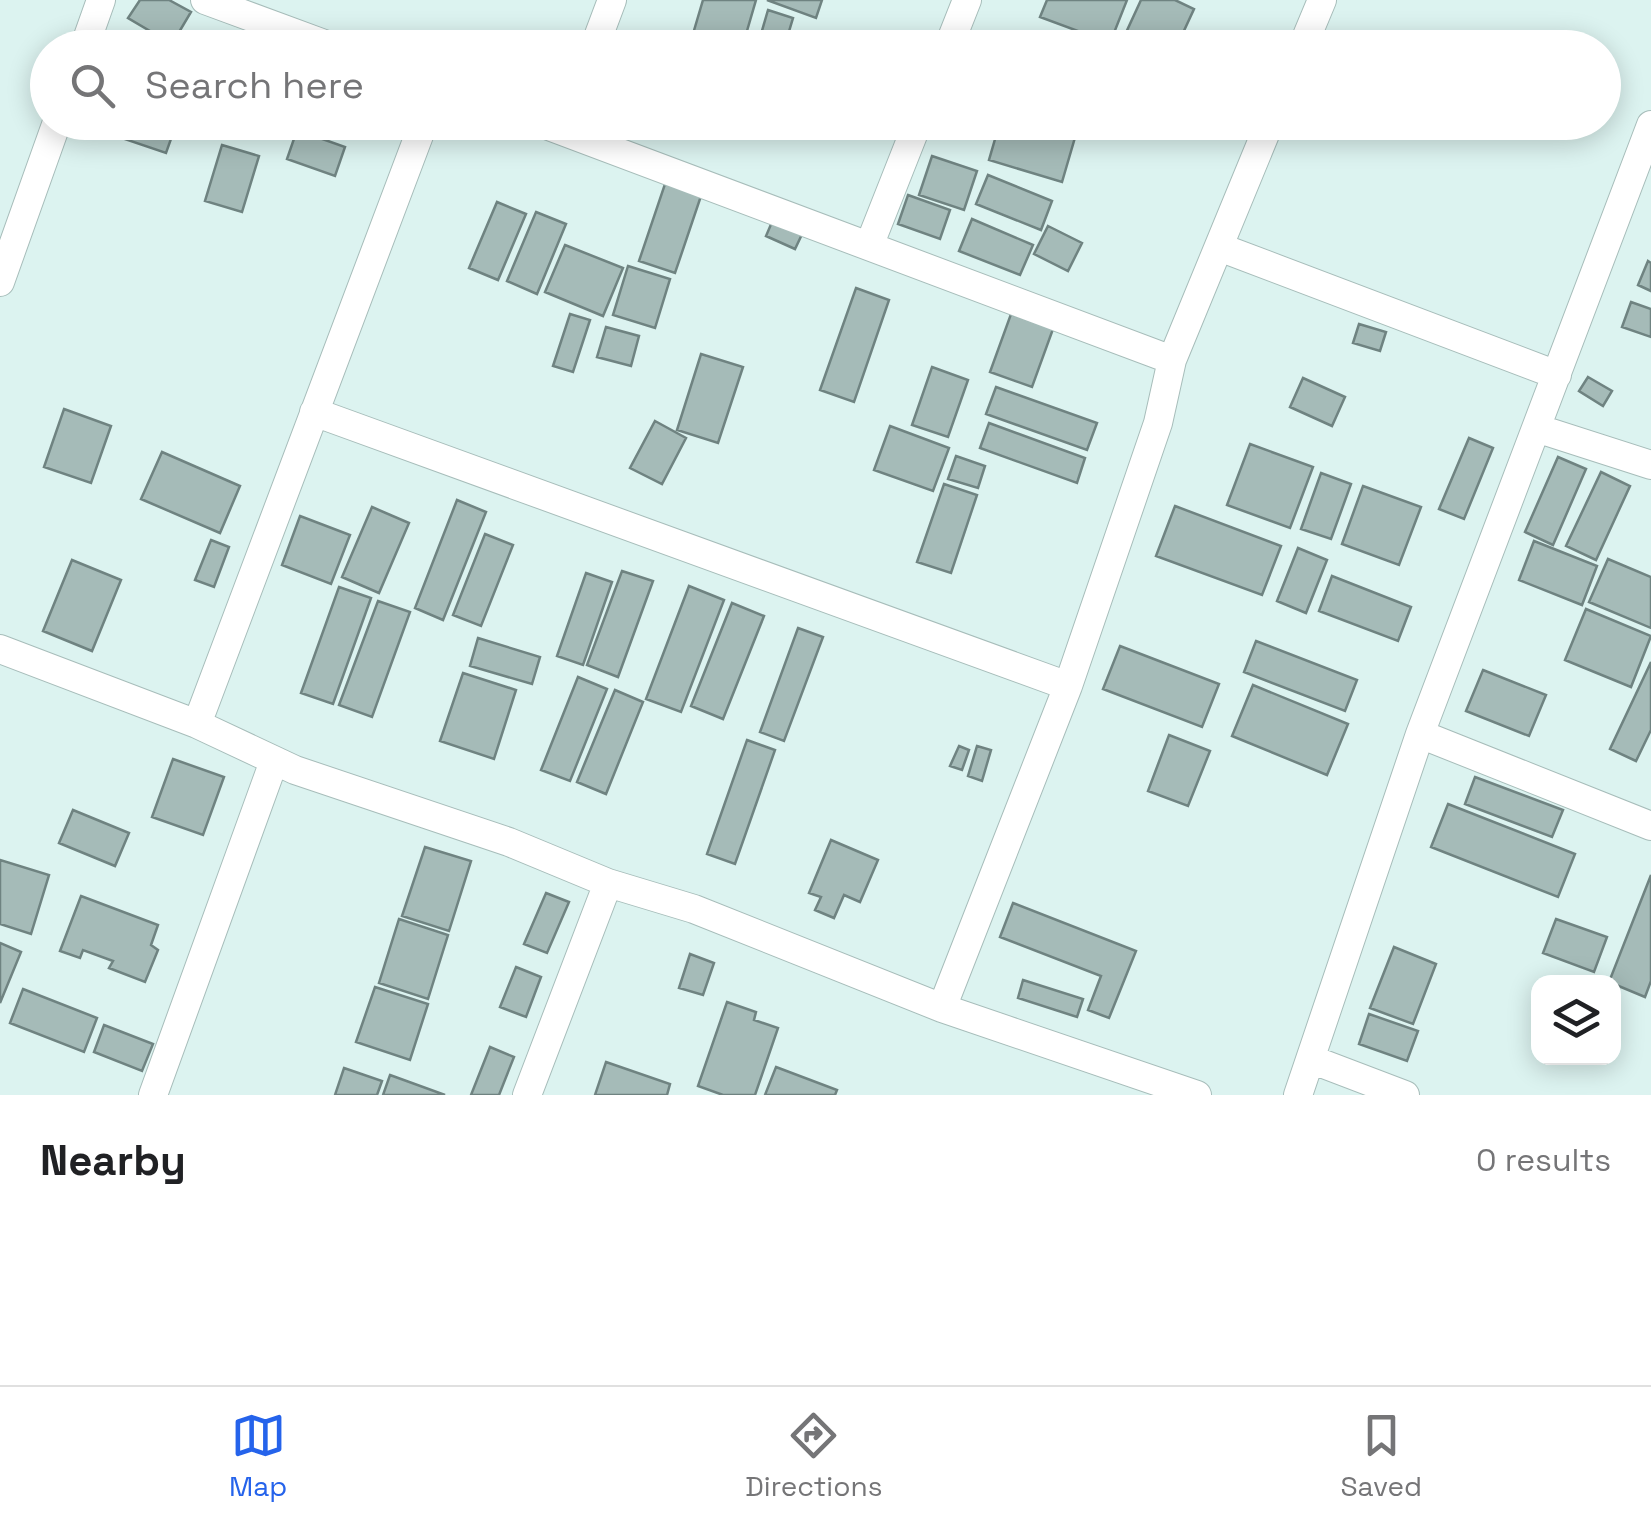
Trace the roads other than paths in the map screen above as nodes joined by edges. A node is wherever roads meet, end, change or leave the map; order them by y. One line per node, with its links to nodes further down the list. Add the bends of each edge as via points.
1 (101, 0): 6 (street)
2 (205, 0): 7 (street)
3 (612, 0): 8 (street)
4 (967, 0): 9 (street)
5 (1322, 0): 10 (street)
6 (90, 30)
7 (286, 30)
8 (601, 30)
9 (955, 30)
10 (1310, 30)
11 (1651, 125): 21 (street)
12 (51, 140): 19 (street)
13 (417, 140): 22 (street)
14 (593, 140): 17 (street)
15 (911, 140): 17 (street)
16 (1263, 140): 18 (street)
17 (869, 246): 20 (street)
18 (1219, 247): 20 (street); 21 (street)
19 (0, 282)
20 (1172, 360): 26 (street, via 1158,423)
21 (1556, 374): 23 (street)
22 (314, 412): 26 (street); 27 (street)
23 (1536, 428): 24 (street); 28 (street)
24 (1651, 465)
25 (0, 649): 27 (street)
26 (1068, 686): 32 (street)
27 (196, 724): 29 (street)
28 (1420, 734): 30 (street); 33 (street)
29 (274, 761): 31 (street); 34 (street)
30 (1651, 826)
31 (608, 883): 32 (street, via 694,909); 35 (street)
32 (942, 1008): 36 (street)
33 (1313, 1060): 37 (street); 38 (street)
34 (152, 1095)
35 (528, 1095)
36 (1198, 1095)
37 (1298, 1095)
38 (1404, 1095)

